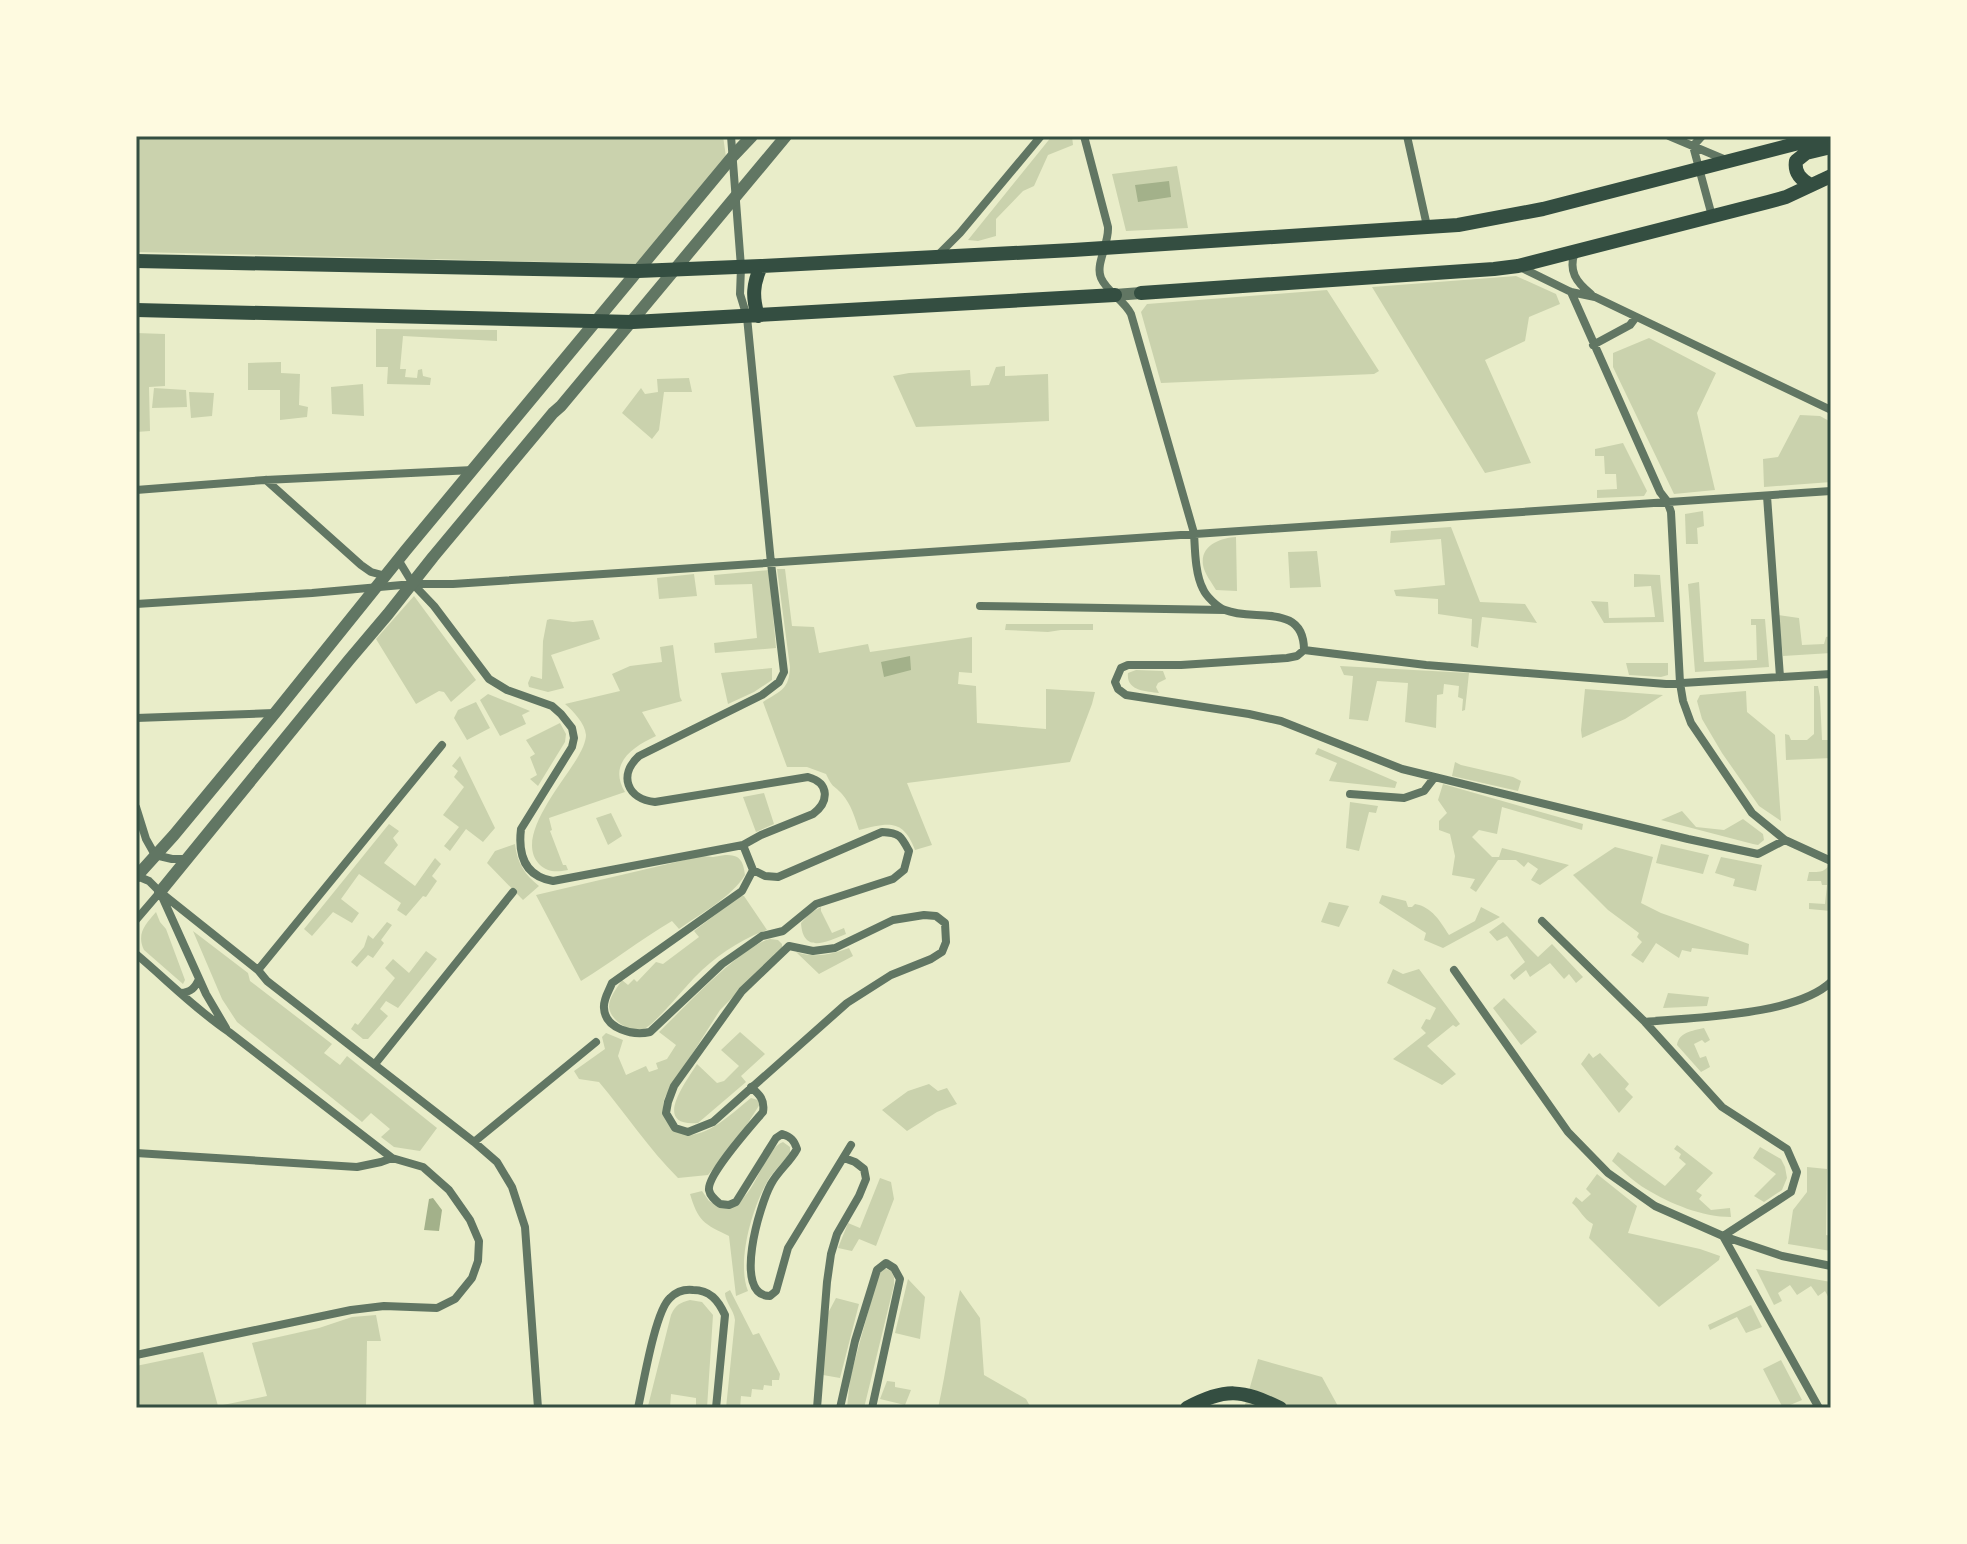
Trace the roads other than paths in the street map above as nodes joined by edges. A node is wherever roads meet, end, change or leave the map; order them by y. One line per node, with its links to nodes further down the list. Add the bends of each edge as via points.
1 (731, 136): 12 (street)
2 (752, 136): 12 (street)
3 (786, 136): 17 (street)
4 (1041, 136): 22 (street)
5 (1084, 136): 20 (street, via 1108,227)
6 (1407, 136): 19 (street)
7 (1669, 136): 10 (street)
8 (1702, 136): 10 (street)
9 (1826, 136): 13 (main road)
10 (1693, 146): 13 (street); 14 (street)
11 (1831, 147): 16 (main road, via 1796,161 1800,178)
12 (733, 156): 17 (street); 28 (street)
13 (1731, 162): 14 (main road)
14 (1699, 168): 18 (street); 19 (main road, via 1518,215)
15 (1831, 176): 16 (main road)
16 (1811, 185): 18 (main road)
17 (735, 198): 26 (street); 27 (street)
18 (1712, 216): 21 (main road)
19 (1427, 226): 20 (main road)
20 (1106, 247): 22 (main road); 31 (street, via 1100,271)
21 (1575, 251): 25 (main road); 32 (street, via 1572,272)
22 (936, 257): 24 (main road)
23 (136, 261): 28 (main road)
24 (761, 266): 26 (main road); 34 (main road, via 754,282)
25 (1518, 266): 29 (street); 30 (main road)
26 (741, 267): 27 (main road); 34 (street, via 741,301)
27 (675, 270): 28 (main road); 37 (street)
28 (638, 271): 36 (street)
29 (1571, 292): 32 (street); 38 (street)
30 (1141, 293): 31 (street)
31 (1115, 295): 34 (main road); 46 (street, via 1131,314)
32 (1595, 297): 35 (street)
33 (136, 310): 36 (main road)
34 (752, 316): 37 (main road); 48 (street)
35 (1636, 317): 38 (street); 39 (street)
36 (598, 321): 37 (main road); 40 (street)
37 (633, 322): 50 (street)
38 (1593, 345): 45 (street)
39 (1828, 406)
40 (474, 470): 41 (street); 47 (street)
41 (265, 480): 42 (street); 49 (street, via 361,565)
42 (136, 490)
43 (1831, 491): 44 (street)
44 (1767, 496): 45 (street); 59 (street)
45 (1667, 501): 46 (street); 60 (street)
46 (1194, 533): 48 (street); 52 (street)
47 (399, 561): 49 (street); 50 (street)
48 (771, 563): 50 (street); 68 (street, via 784,672 779,682 649,749 631,763 627,774 627,785 635,794 655,802 808,777 819,782 825,799 813,814)
49 (386, 576): 51 (street)
50 (413, 584): 51 (street); 68 (street, via 489,679 552,706 572,728 572,747 521,829 520,854 535,874 553,881); 70 (street)
51 (376, 588): 53 (street); 61 (street)
52 (1202, 588): 55 (street, via 1203,601); 56 (street)
53 (136, 604)
54 (980, 606): 55 (street)
55 (1195, 610): 56 (street)
56 (1226, 610): 57 (street, via 1286,618 1300,631)
57 (1304, 650): 60 (street, via 1426,665); 64 (street, via 1287,658 1128,665 1115,682 1126,695 1281,721)
58 (1831, 674): 59 (street)
59 (1780, 677): 60 (street)
60 (1680, 683): 67 (street, via 1691,723 1724,773 1752,813)
61 (275, 713): 62 (street); 69 (street)
62 (136, 718)
63 (442, 745): 81 (street)
64 (1434, 778): 65 (street, via 1424,791 1404,798); 67 (street, via 1758,854)
65 (1350, 794)
66 (136, 807): 69 (street)
67 (1785, 840): 71 (street)
68 (743, 845): 72 (street)
69 (155, 855): 70 (street); 73 (street)
70 (186, 859): 74 (street)
71 (1831, 861)
72 (753, 870): 78 (street, via 778,877 882,832 902,837 909,851 904,870 893,879 816,904); 78 (street, via 742,891 612,983 603,1010 610,1024 627,1032 650,1032 722,964 762,936)
73 (137, 876): 74 (street)
74 (160, 892): 76 (street); 81 (street); 83 (street)
75 (513, 892): 89 (street)
76 (136, 920)
77 (1542, 921): 86 (street)
78 (783, 931): 79 (street)
79 (789, 946): 90 (street, via 742,991 674,1086 666,1113 675,1128 688,1132 713,1122); 90 (street, via 835,948 893,920 924,915 945,923 942,952 847,1003)
80 (136, 954): 85 (street)
81 (258, 970): 89 (street)
82 (1454, 970): 96 (street, via 1568,1132 1608,1173 1655,1206)
83 (199, 979): 85 (street, via 189,992); 87 (street)
84 (1831, 982): 86 (street, via 1820,993 1768,1009)
85 (181, 993): 87 (street)
86 (1645, 1022): 96 (street, via 1722,1107 1787,1149 1797,1172 1791,1192)
87 (229, 1032): 94 (street)
88 (596, 1042): 91 (street)
89 (375, 1064): 91 (street)
90 (751, 1087): 95 (street, via 764,1103 763,1112 708,1186 720,1204 736,1202 776,1138 782,1134 794,1141 797,1149 771,1184 753,1234 751,1283 762,1296 776,1291 788,1248)
91 (474, 1142): 99 (street, via 497,1162 512,1187 525,1227)
92 (851, 1145): 95 (street)
93 (136, 1153): 94 (street, via 357,1167)
94 (392, 1158): 98 (street, via 423,1167 449,1190 470,1220 479,1241 478,1261 455,1299 437,1308 351,1310)
95 (844, 1158): 102 (street, via 864,1169 866,1179 831,1254)
96 (1723, 1236): 97 (street); 107 (street)
97 (1831, 1266)
98 (136, 1355)
99 (538, 1408)
100 (638, 1408): 101 (street, via 660,1315 668,1299 684,1289 703,1290 719,1302 725,1315)
101 (716, 1408)
102 (817, 1408)
103 (840, 1408): 104 (street, via 877,1270 886,1263 900,1279)
104 (872, 1408)
105 (1187, 1408): 106 (main road, via 1233,1393 1253,1395)
106 (1280, 1408)
107 (1819, 1408)

